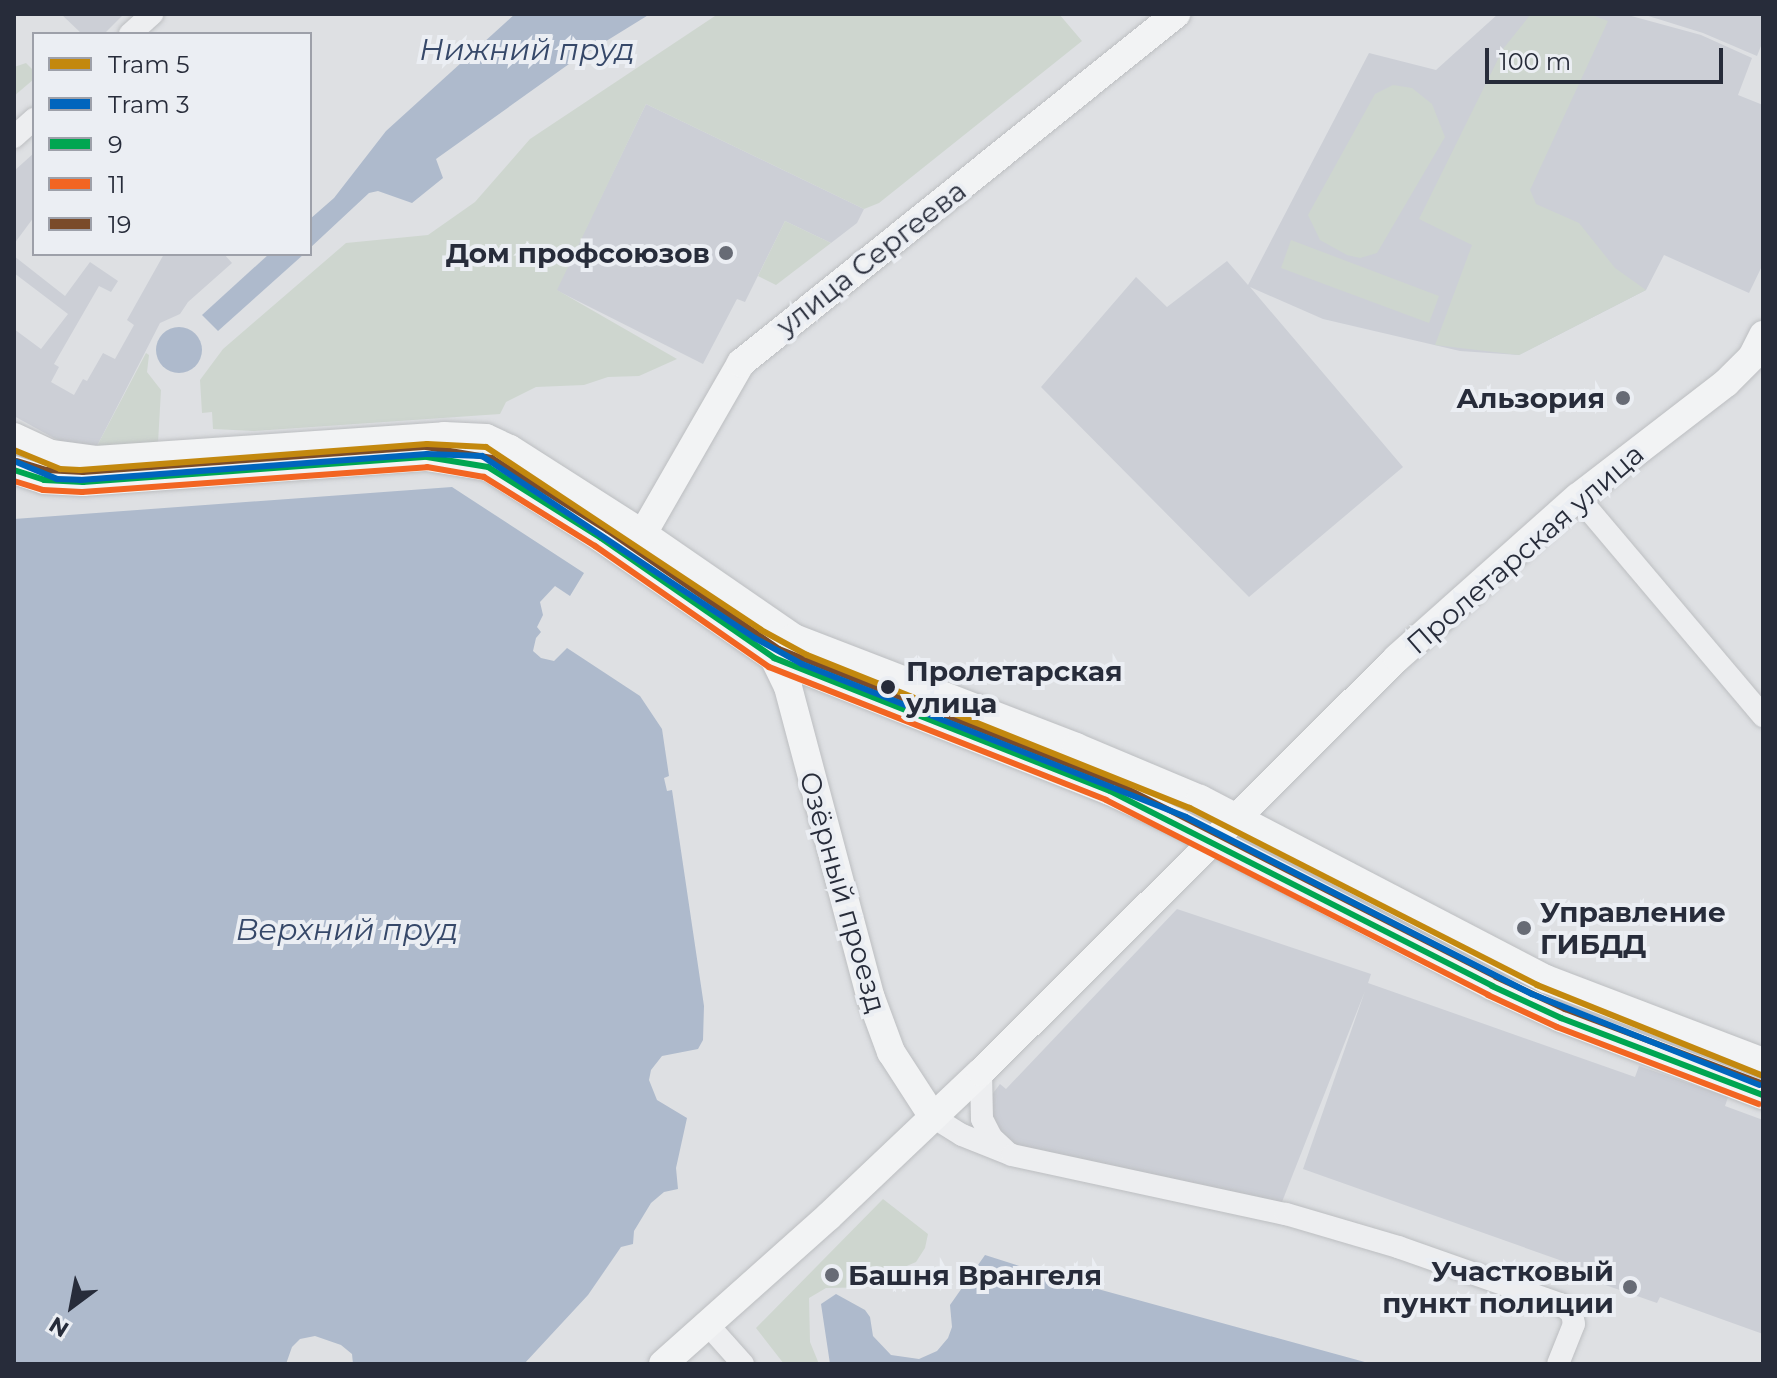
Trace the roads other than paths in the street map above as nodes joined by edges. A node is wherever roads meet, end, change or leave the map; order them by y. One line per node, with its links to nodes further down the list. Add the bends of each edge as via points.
1 (152, 14): 3 (street)
2 (1176, 14): 10 (main road, улица Сергеева, via 741,363)
3 (132, 32)
4 (32, 121): 5 (street)
5 (14, 137)
6 (1763, 335): 9 (main road, Пролетарская улица, via 1752,357 1726,383)
7 (14, 437): 10 (main road, via 51,454 96,460 444,436 486,438 510,449)
8 (14, 470): 10 (main road, via 44,480 83,482 454,459 481,464)
9 (1578, 497): 12 (street); 13 (main road, Пролетарская улица, via 1397,658)
10 (636, 546): 11 (main road); 13 (main road, via 805,644 1076,747)
11 (774, 658): 14 (main road, via 1110,791); 20 (main road, Озёрный проезд, via 788,687 871,998 891,1052)
12 (1763, 716)
13 (1236, 816): 14 (main road, Пролетарская улица); 15 (main road)
14 (1212, 840): 16 (main road); 18 (main road, Пролетарская улица)
15 (1402, 902): 16 (main road); 17 (main road, via 1546,979)
16 (1386, 932): 19 (main road, via 1561,1018)
17 (1763, 1062)
18 (981, 1072): 20 (main road, Пролетарская улица); 21 (street, via 982,1119 991,1137)
19 (1763, 1095)
20 (926, 1114): 21 (street); 22 (main road, Пролетарская улица)
21 (1012, 1155): 23 (street, via 1255,1206 1398,1247 1560,1304 1574,1319)
22 (709, 1326): 24 (main road, Пролетарская улица); 25 (street)
23 (1561, 1356)
24 (663, 1364)
25 (743, 1364)

